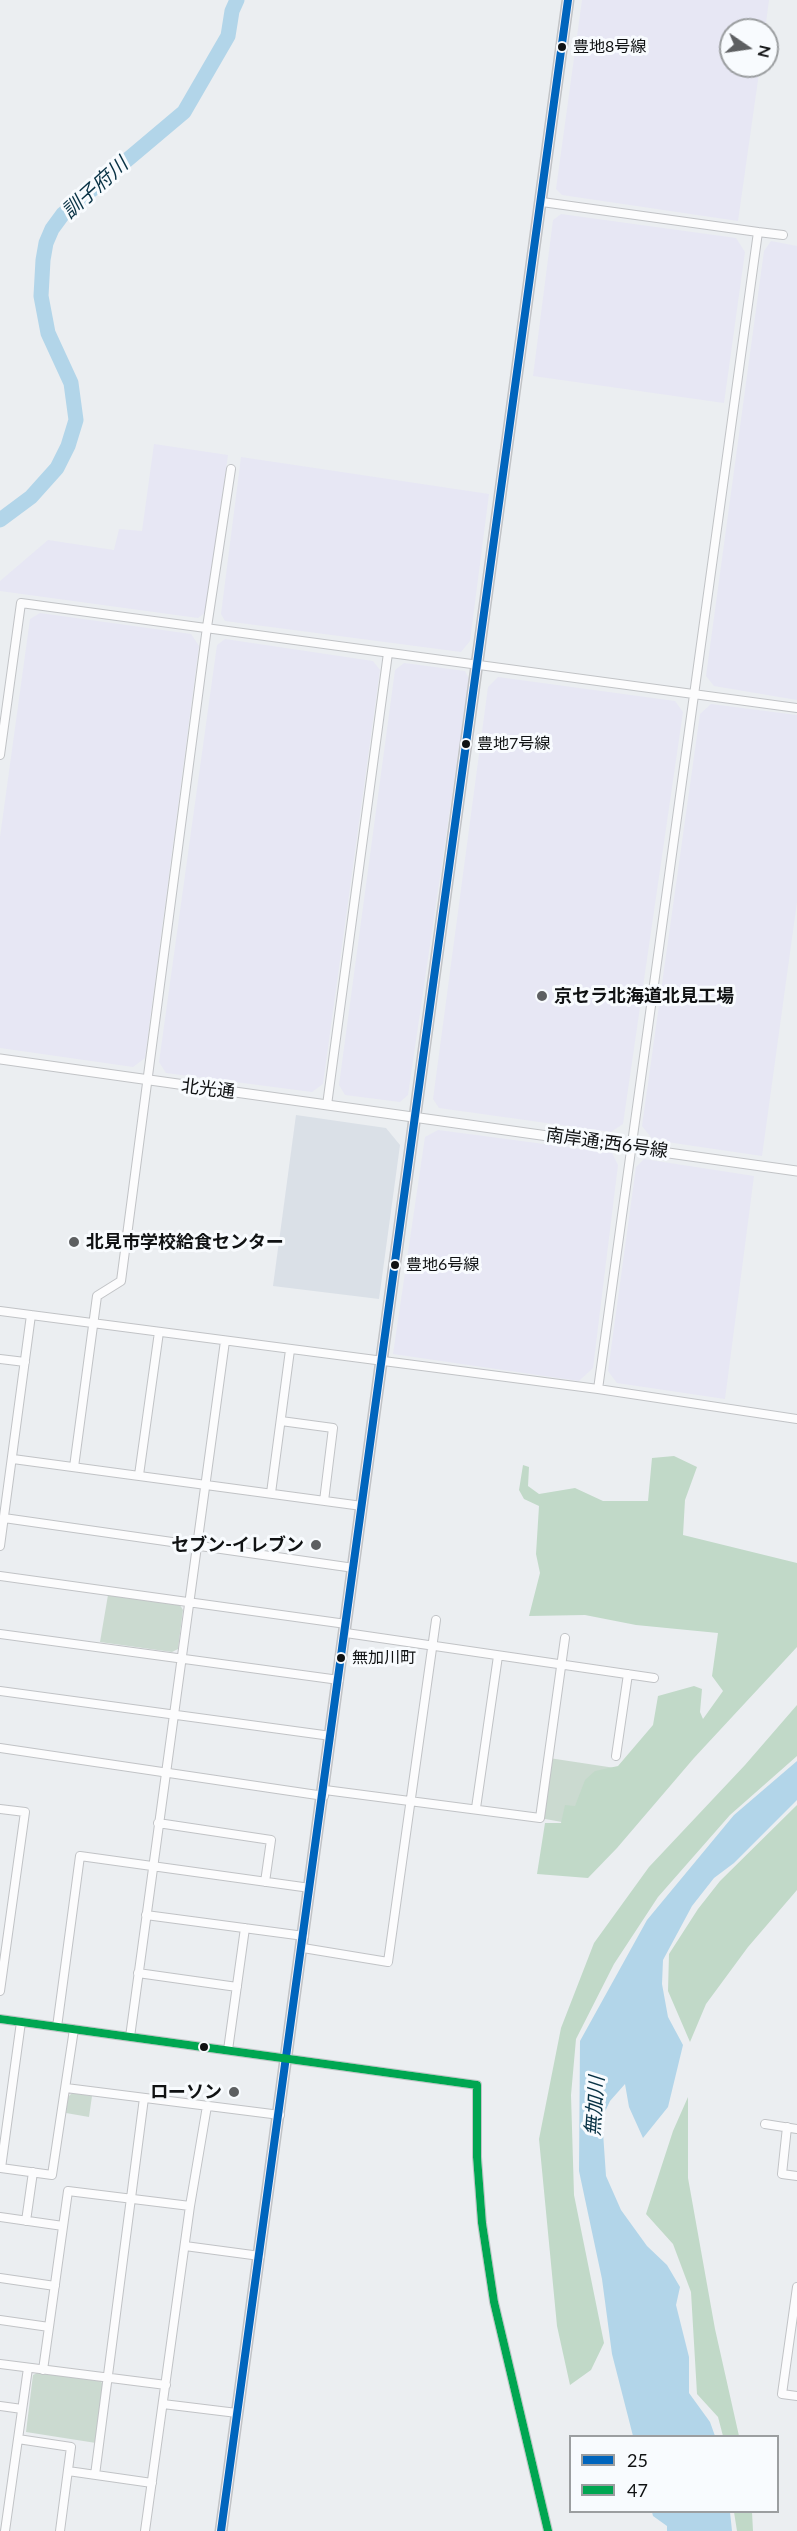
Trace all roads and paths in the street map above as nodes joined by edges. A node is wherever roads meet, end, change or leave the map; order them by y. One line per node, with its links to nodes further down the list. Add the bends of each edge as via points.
1 (568, 0): 2 (main road)
2 (542, 202): 3 (street); 8 (main road)
3 (758, 232): 4 (street); 9 (street)
4 (783, 235)
5 (231, 469): 6 (street)
6 (207, 627): 7 (street); 11 (street, via 21,603); 13 (street)
7 (388, 653): 8 (street); 14 (street)
8 (478, 666): 9 (street); 15 (main road)
9 (693, 694): 10 (street); 16 (street)
10 (797, 708)
11 (0, 755)
12 (0, 1059): 13 (street, 北光通)
13 (148, 1081): 14 (street, 北光通); 20 (street, via 121,1281 98,1296)
14 (327, 1105): 15 (street, 北光通)
15 (417, 1117): 16 (street, 南岸通;西6号線); 25 (main road)
16 (631, 1146): 17 (street, 南岸通;西6号線); 27 (street)
17 (797, 1171)
18 (0, 1311): 19 (street)
19 (31, 1315): 20 (street); 26 (street)
20 (93, 1323): 21 (street); 31 (street)
21 (159, 1332): 22 (street); 32 (street)
22 (225, 1341): 23 (street); 33 (street)
23 (290, 1350): 25 (street); 29 (street)
24 (0, 1359): 26 (street)
25 (383, 1361): 27 (street); 36 (main road)
26 (25, 1362): 30 (street)
27 (598, 1389): 28 (street)
28 (797, 1419)
29 (281, 1421): 34 (street); 35 (street, via 333,1428)
30 (13, 1460): 31 (street); 37 (street)
31 (74, 1467): 32 (street)
32 (139, 1475): 33 (street)
33 (206, 1485): 34 (street); 39 (street)
34 (271, 1493): 35 (street)
35 (324, 1501): 36 (street)
36 (362, 1506): 40 (main road)
37 (2, 1523): 38 (street); 39 (street)
38 (0, 1546)
39 (196, 1546): 40 (street); 42 (street)
40 (354, 1568): 44 (main road)
41 (0, 1576): 42 (street)
42 (188, 1601): 44 (street); 49 (street)
43 (436, 1620): 47 (street)
44 (346, 1628): 47 (street); 53 (main road)
45 (0, 1634): 49 (street)
46 (565, 1638): 50 (street)
47 (432, 1645): 48 (street); 61 (street)
48 (498, 1656): 50 (street); 62 (street)
49 (180, 1659): 53 (street); 55 (street)
50 (562, 1664): 51 (street); 62 (street, via 540,1818)
51 (628, 1674): 52 (street); 58 (street)
52 (654, 1678)
53 (339, 1680): 56 (main road)
54 (0, 1690): 55 (street)
55 (173, 1715): 56 (street); 59 (street)
56 (331, 1736): 60 (main road)
57 (0, 1748): 59 (street)
58 (616, 1756)
59 (165, 1773): 60 (street); 64 (street)
60 (324, 1793): 61 (street); 67 (main road)
61 (411, 1800): 62 (street); 70 (street, via 388,1962)
62 (476, 1808)
63 (0, 1809): 73 (street, via 25,1812)
64 (158, 1823): 65 (street); 66 (street, via 271,1840)
65 (152, 1866): 66 (street); 68 (street); 76 (street, via 80,1856)
66 (265, 1882): 67 (street)
67 (310, 1888): 70 (main road)
68 (146, 1915): 69 (street); 71 (street)
69 (245, 1928): 70 (street); 72 (street)
70 (303, 1942): 80 (main road)
71 (138, 1973): 72 (street); 78 (street)
72 (237, 1987): 79 (street)
73 (0, 1991)
74 (0, 2019): 75 (street)
75 (21, 2022): 76 (street); 88 (street, via 1,2168)
76 (57, 2027): 77 (street)
77 (74, 2029): 78 (street); 81 (street)
78 (130, 2037): 79 (street)
79 (228, 2050): 80 (street)
80 (287, 2059): 84 (main road); 120 (street, via 477,2085 482,2223 494,2302)
81 (66, 2088): 82 (street); 88 (street, via 52,2175)
82 (144, 2098): 83 (street); 90 (street)
83 (207, 2106): 84 (street); 91 (street)
84 (280, 2115): 96 (main road)
85 (765, 2124): 86 (street)
86 (787, 2127): 87 (street); 89 (street, via 782,2174)
87 (797, 2129)
88 (33, 2172): 93 (street)
89 (797, 2176)
90 (130, 2197): 91 (street); 94 (street, via 68,2191); 105 (street)
91 (190, 2206): 95 (street)
92 (0, 2217): 93 (street)
93 (26, 2221): 94 (street)
94 (63, 2226): 98 (street)
95 (186, 2246): 96 (street); 106 (street)
96 (260, 2256): 111 (main road)
97 (0, 2278): 98 (street)
98 (55, 2286): 101 (street)
99 (797, 2287): 107 (street, via 782,2394)
100 (0, 2320): 101 (street)
101 (49, 2327): 104 (street)
102 (0, 2364): 103 (street)
103 (28, 2368): 104 (street); 110 (street)
104 (43, 2370): 105 (street)
105 (107, 2379): 106 (street); 114 (street)
106 (166, 2385): 108 (street)
107 (797, 2396)
108 (163, 2404): 111 (street); 115 (street)
109 (0, 2406): 110 (street)
110 (22, 2409): 112 (street)
111 (237, 2413): 119 (main road)
112 (18, 2439): 113 (street, via 70,2447); 116 (street)
113 (68, 2471): 114 (street); 117 (street)
114 (95, 2475): 115 (street)
115 (152, 2483): 118 (street)
116 (5, 2531)
117 (60, 2531)
118 (146, 2531)
119 (222, 2531)
120 (548, 2531)

